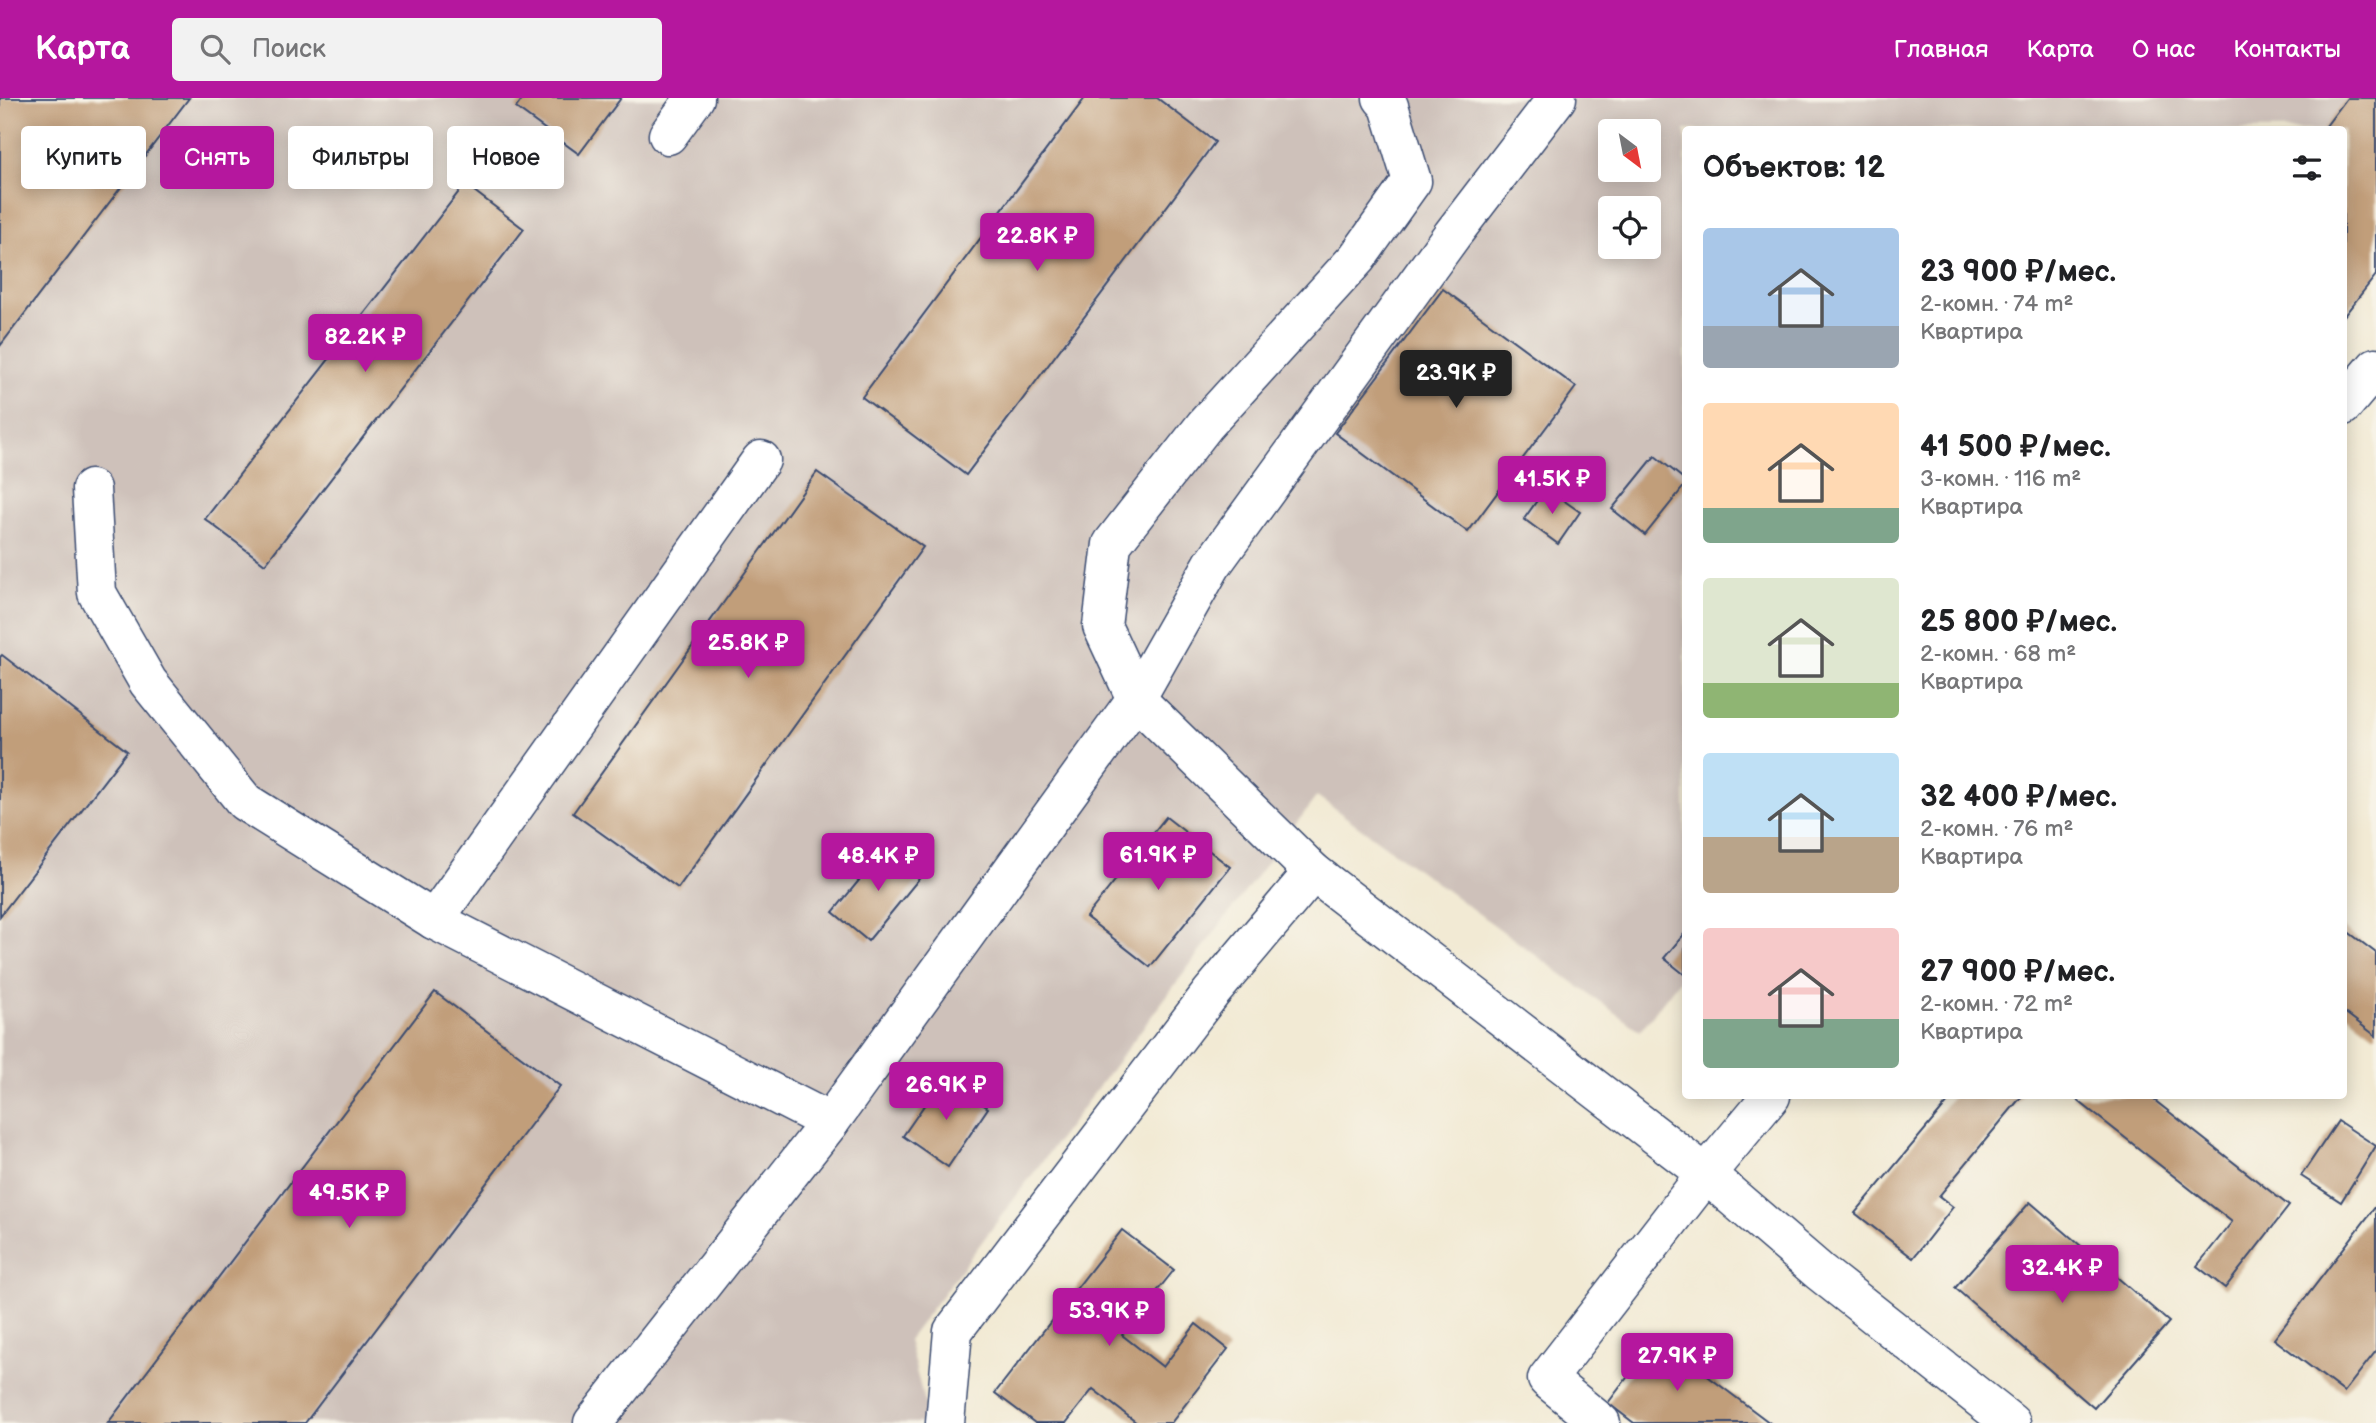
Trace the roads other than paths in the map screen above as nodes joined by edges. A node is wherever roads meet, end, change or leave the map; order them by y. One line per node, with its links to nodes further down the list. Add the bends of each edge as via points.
1 (695, 98): 4 (street)
2 (1381, 98): 9 (street, via 1390,106 1412,181 1357,258 1205,425 1112,544 1102,626)
3 (1557, 98): 9 (street, via 1212,565)
4 (668, 135)
5 (2376, 367): 6 (street)
6 (2347, 401)
7 (761, 460): 11 (street)
8 (91, 489): 11 (street, via 97,593 148,682 245,802)
9 (1136, 699): 10 (street); 13 (street)
10 (1313, 872): 14 (street); 16 (street, via 1210,993 953,1331)
11 (435, 920): 13 (street)
12 (1768, 1099): 14 (street)
13 (830, 1122): 15 (street)
14 (1706, 1174): 17 (street, via 1547,1379); 18 (street, via 1820,1272)
15 (593, 1423)
16 (945, 1423)
17 (1601, 1423)
18 (2011, 1423)

